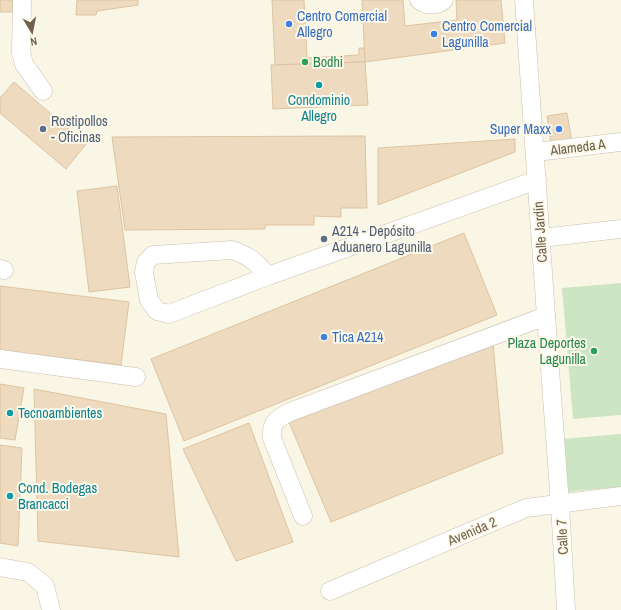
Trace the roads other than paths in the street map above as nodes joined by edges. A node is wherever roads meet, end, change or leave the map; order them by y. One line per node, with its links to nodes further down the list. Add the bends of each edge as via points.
1 (22, 0): 5 (street, via 21,52 24,64)
2 (419, 0): 3 (street, via 425,4 440,4)
3 (444, 0)
4 (524, 0): 7 (street, Calle Jardín)
5 (43, 91)
6 (621, 142): 7 (street, Alameda A)
7 (536, 152): 8 (street, Calle Jardín)
8 (537, 180): 10 (street, Calle Jardín); 11 (street)
9 (621, 229): 10 (street)
10 (541, 238): 12 (street, Calle Jardín)
11 (268, 276): 11 (street, via 169,314 157,311 148,300 144,272 146,262 153,255 232,250 256,262)
12 (546, 316): 15 (street, Calle Jardín); 18 (street, via 276,419 271,428 272,438)
13 (0, 359): 14 (street)
14 (136, 377)
15 (557, 464): 17 (street, Calle 7)
16 (621, 496): 17 (street, Avenida 2)
17 (560, 504): 20 (street, Avenida 2, via 526,508); 22 (street, Calle 7)
18 (303, 516)
19 (0, 567): 21 (street, via 28,572 45,586)
20 (330, 591)
21 (51, 610)
22 (566, 610)

